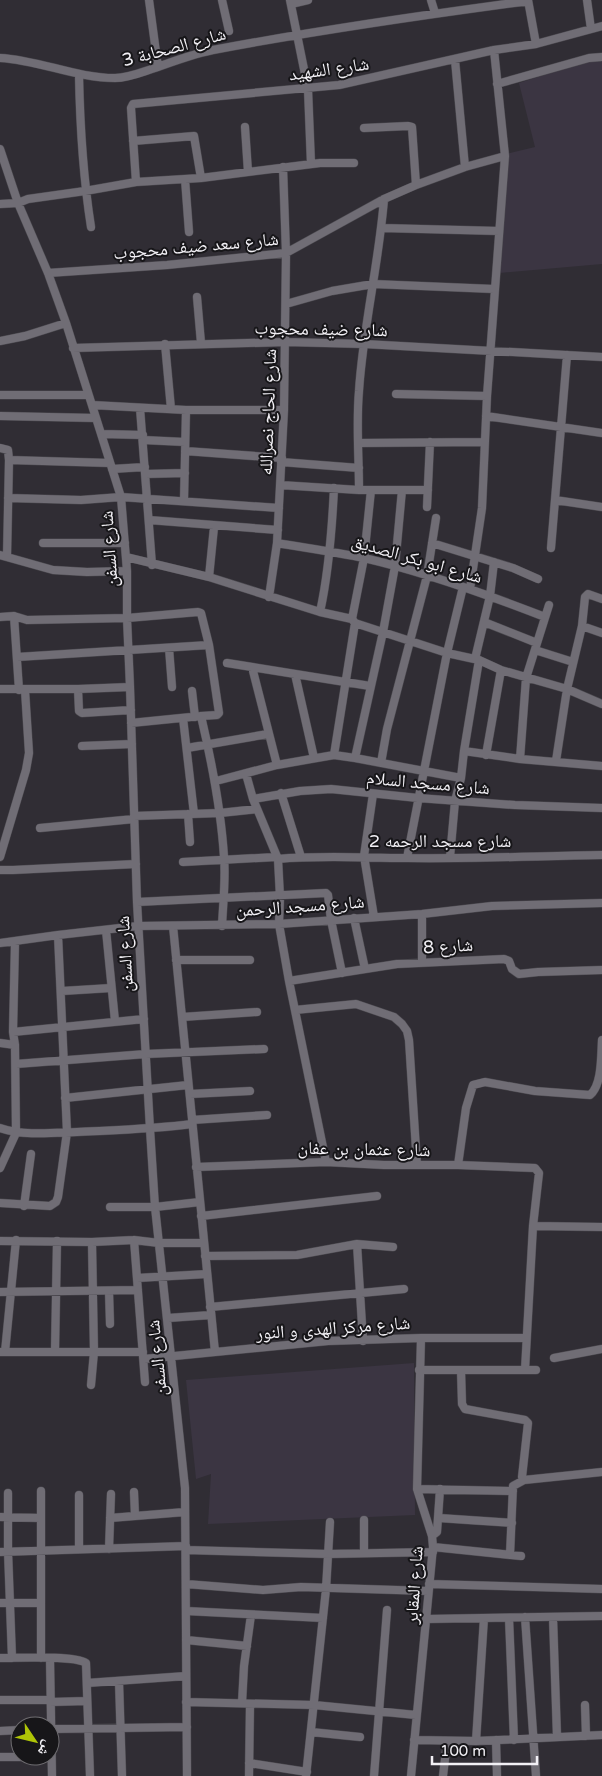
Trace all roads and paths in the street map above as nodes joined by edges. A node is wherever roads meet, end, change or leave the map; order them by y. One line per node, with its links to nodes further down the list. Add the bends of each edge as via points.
1 (149, 0): 18 (street)
2 (222, 0): 11 (street)
3 (308, 0): 7 (street)
4 (431, 0): 8 (street)
5 (587, 0): 10 (street)
6 (528, 1): 8 (street, شارع الصحابة 3); 13 (street)
7 (291, 2): 12 (street)
8 (435, 14): 12 (street, شارع الصحابة 3)
9 (602, 26): 10 (street, شارع الشهيد)
10 (591, 29): 13 (street, شارع الشهيد)
11 (230, 31)
12 (298, 34): 18 (street, شارع الصحابة 3, via 201,52); 21 (street)
13 (536, 44): 14 (street, شارع الشهيد)
14 (494, 50): 17 (street, شارع الشهيد); 20 (street)
15 (602, 57): 20 (street)
16 (0, 58): 19 (street, شارع الصحابة 3, via 39,63)
17 (455, 60): 21 (street, شارع الشهيد, via 367,80); 30 (street)
18 (158, 67): 19 (street, شارع الصحابة 3, via 126,77)
19 (79, 75): 36 (street)
20 (497, 84): 26 (street)
21 (308, 89): 24 (street, شارع الشهيد, via 133,104); 28 (street)
22 (245, 127): 31 (street)
23 (364, 128): 35 (street, via 412,128)
24 (133, 141): 32 (street, via 194,136); 34 (street, شارع الشهيد)
25 (0, 149): 38 (street, شارع السفن)
26 (505, 156): 30 (street, شارع سعد ضيف محجوب); 42 (street)
27 (354, 163): 28 (street)
28 (311, 164): 29 (street)
29 (283, 167): 31 (street); 44 (street, شارع الحاج نصرالله)
30 (465, 167): 35 (street, شارع سعد ضيف محجوب)
31 (248, 172): 32 (street)
32 (201, 178): 33 (street)
33 (185, 179): 34 (street); 43 (street)
34 (136, 182): 36 (street)
35 (416, 185): 37 (street, شارع سعد ضيف محجوب)
36 (86, 192): 38 (street); 40 (street)
37 (384, 199): 41 (street); 44 (street, شارع سعد ضيف محجوب)
38 (18, 203): 39 (street); 45 (street, شارع السفن)
39 (0, 204)
40 (91, 227)
41 (382, 228): 42 (street); 46 (street)
42 (499, 231): 47 (street)
43 (189, 232)
44 (286, 253): 45 (street, شارع سعد ضيف محجوب); 49 (street, شارع الحاج نصرالله)
45 (48, 273): 50 (street, شارع السفن)
46 (373, 284): 47 (street); 49 (street); 55 (street)
47 (494, 289): 57 (street)
48 (197, 297): 54 (street)
49 (286, 304): 52 (street, شارع الحاج نصرالله)
50 (66, 323): 51 (street); 56 (street, شارع السفن)
51 (0, 341)
52 (286, 342): 54 (street, شارع ضيف محجوب); 55 (street, شارع ضيف محجوب); 68 (street, شارع الحاج نصرالله)
53 (165, 344): 54 (street, شارع ضيف محجوب); 56 (street, شارع ضيف محجوب); 66 (street)
54 (201, 344)
55 (364, 344): 57 (street, شارع ضيف محجوب); 77 (street, via 358,392)
56 (73, 348): 62 (street, شارع السفن)
57 (490, 352): 58 (street, شارع ضيف محجوب); 63 (street)
58 (567, 355): 59 (street, شارع ضيف محجوب); 72 (street)
59 (602, 357)
60 (396, 394): 63 (street)
61 (0, 395): 62 (street)
62 (88, 395): 64 (street, شارع السفن)
63 (487, 396): 70 (street)
64 (92, 405): 65 (street); 71 (street, شارع السفن)
65 (140, 408): 66 (street); 75 (street)
66 (171, 409): 67 (street)
67 (186, 410): 68 (street); 76 (street)
68 (284, 410): 83 (street, شارع الحاج نصرالله)
69 (0, 416): 71 (street)
70 (486, 416): 72 (street); 79 (street)
71 (96, 418): 74 (street, شارع السفن)
72 (562, 426): 73 (street); 97 (street)
73 (602, 433)
74 (102, 434): 75 (street); 84 (street, شارع السفن)
75 (143, 437): 76 (street); 86 (street)
76 (186, 442): 81 (street)
77 (359, 442): 78 (street); 85 (street)
78 (430, 442): 79 (street); 93 (street)
79 (485, 442): 113 (street)
80 (0, 448): 82 (street, via 7,449)
81 (185, 451): 83 (street); 87 (street)
82 (9, 460): 84 (street); 95 (street)
83 (282, 460): 85 (street); 88 (street, شارع الحاج نصرالله)
84 (111, 466): 86 (street); 94 (street, شارع السفن)
85 (359, 468): 90 (street)
86 (145, 470): 87 (street); 96 (street)
87 (185, 473): 98 (street)
88 (280, 485): 89 (street); 101 (street, شارع الحاج نصرالله)
89 (334, 488): 90 (street); 111 (street)
90 (359, 490): 91 (street)
91 (371, 490): 92 (street); 115 (street)
92 (402, 490): 93 (street); 118 (street)
93 (428, 490): 99 (street)
94 (120, 497): 95 (street, via 81,500); 96 (street); 107 (street, شارع السفن)
95 (8, 498): 112 (street)
96 (148, 500): 98 (street); 103 (street)
97 (555, 500): 100 (street); 110 (street)
98 (184, 501): 101 (street)
99 (427, 507)
100 (602, 507)
101 (279, 508): 105 (street, شارع الحاج نصرالله)
102 (436, 518): 109 (street)
103 (149, 520): 104 (street); 117 (street)
104 (214, 526): 105 (street); 121 (street)
105 (278, 530): 108 (street, شارع الحاج نصرالله)
106 (43, 543): 107 (street)
107 (125, 543): 114 (street, شارع السفن)
108 (277, 543): 111 (street, شارع ابو بكر الصديق); 125 (street, شارع الحاج نصرالله)
109 (432, 543): 113 (street); 120 (street)
110 (551, 548)
111 (330, 551): 115 (street, شارع ابو بكر الصديق); 128 (street)
112 (3, 556): 119 (street, via 53,570)
113 (475, 556): 116 (street); 123 (street)
114 (126, 557): 117 (street); 119 (street, شارع السفن)
115 (364, 558): 118 (street, شارع ابو بكر الصديق); 133 (street)
116 (494, 562): 122 (street); 124 (street)
117 (152, 564): 121 (street)
118 (394, 566): 120 (street, شارع ابو بكر الصديق); 136 (street)
119 (127, 570): 132 (street, شارع السفن)
120 (427, 576): 123 (street, شارع ابو بكر الصديق); 138 (street)
121 (209, 577): 125 (street)
122 (538, 579)
123 (467, 588): 124 (street, شارع ابو بكر الصديق); 143 (street)
124 (490, 596): 131 (street, شارع ابو بكر الصديق); 134 (street)
125 (269, 597): 128 (street)
126 (602, 599): 135 (street, via 587,594)
127 (549, 605): 131 (street)
128 (320, 612): 133 (street)
129 (14, 616): 130 (street); 132 (street, via 27,620); 144 (street)
130 (0, 617)
131 (545, 617): 140 (street)
132 (126, 618): 139 (street, via 200,612); 142 (street, شارع السفن)
133 (354, 621): 136 (street); 152 (street)
134 (484, 622): 140 (street); 145 (street)
135 (582, 626): 137 (street); 146 (street)
136 (383, 632): 138 (street); 153 (street)
137 (602, 633)
138 (409, 640): 143 (street); 178 (street)
139 (209, 646): 141 (street); 163 (street, via 219,713)
140 (536, 646): 146 (street); 151 (street)
141 (168, 648): 142 (street); 155 (street)
142 (128, 650): 144 (street); 154 (street, شارع السفن)
143 (447, 653): 145 (street); 181 (street)
144 (17, 657): 158 (street)
145 (477, 659): 149 (street); 171 (street)
146 (573, 662): 159 (street)
147 (227, 663): 148 (street)
148 (252, 667): 150 (street); 166 (street)
149 (501, 670): 151 (street); 173 (street)
150 (295, 674): 152 (street); 174 (street)
151 (526, 678): 159 (street); 176 (street)
152 (345, 683): 153 (street); 172 (street)
153 (370, 686): 175 (street)
154 (130, 687): 157 (street); 162 (street, شارع السفن)
155 (172, 687)
156 (0, 688): 158 (street)
157 (78, 689): 158 (street); 162 (street, via 82,713)
158 (22, 690): 199 (street, via 29,753)
159 (567, 690): 161 (street); 177 (street)
160 (192, 691): 163 (street)
161 (602, 704)
162 (131, 710): 165 (street, شارع السفن)
163 (198, 717): 164 (street); 168 (street)
164 (184, 718): 165 (street); 170 (street)
165 (131, 723): 167 (street, شارع السفن)
166 (268, 734): 168 (street); 179 (street)
167 (132, 744): 169 (street); 194 (street, شارع السفن)
168 (208, 745): 170 (street); 184 (street)
169 (82, 746)
170 (187, 748): 193 (street)
171 (464, 751): 173 (street); 183 (street)
172 (334, 755): 174 (street); 175 (street)
173 (486, 755): 176 (street)
174 (314, 758): 179 (street)
175 (355, 758): 178 (street)
176 (520, 759): 177 (street)
177 (556, 761): 180 (street)
178 (381, 763): 181 (street)
179 (277, 766): 182 (street)
180 (602, 766)
181 (423, 771): 183 (street); 187 (street)
182 (246, 774): 184 (street); 188 (street)
183 (461, 778): 189 (street)
184 (216, 781): 192 (street)
185 (281, 793): 186 (street, شارع مسجد السلام, via 331,789); 188 (street, شارع مسجد السلام); 200 (street)
186 (373, 794): 187 (street, شارع مسجد السلام); 198 (street)
187 (418, 798): 189 (street, شارع مسجد السلام); 203 (street)
188 (253, 799): 191 (street)
189 (455, 801): 190 (street, شارع مسجد السلام); 201 (street)
190 (602, 808)
191 (257, 809): 192 (street); 202 (street)
192 (220, 812): 193 (street); 204 (street)
193 (191, 814): 194 (street); 196 (street)
194 (134, 817): 195 (street); 206 (street, شارع السفن)
195 (40, 828)
196 (190, 842)
197 (602, 855): 201 (street, شارع مسجد الرحمه 2)
198 (364, 856): 200 (street, شارع مسجد الرحمه 2); 203 (street, شارع مسجد الرحمه 2); 213 (street)
199 (0, 857)
200 (301, 857): 202 (street, شارع مسجد الرحمه 2)
201 (450, 857): 203 (street, شارع مسجد الرحمه 2)
202 (277, 858): 204 (street, شارع مسجد الرحمه 2); 208 (street)
203 (407, 858)
204 (224, 859): 205 (street, شارع مسجد الرحمه 2); 209 (street)
205 (183, 862)
206 (136, 864): 207 (street); 210 (street, شارع السفن)
207 (0, 870)
208 (280, 897): 209 (street); 215 (street, via 326,893); 216 (street)
209 (223, 899): 210 (street); 219 (street)
210 (137, 902): 217 (street, شارع السفن)
211 (602, 902): 212 (street, شارع مسجد الرحمن, via 492,906)
212 (422, 914): 213 (street, شارع مسجد الرحمن); 226 (street)
213 (374, 917): 214 (street, شارع مسجد الرحمن)
214 (354, 918): 215 (street, شارع مسجد الرحمن); 227 (street)
215 (331, 920): 216 (street, شارع مسجد الرحمن); 229 (street)
216 (279, 924): 219 (street, شارع مسجد الرحمن); 230 (street)
217 (138, 926): 218 (street, شارع مسجد الرحمن); 220 (street, شارع مسجد الرحمن); 236 (street, شارع السفن)
218 (173, 926): 219 (street, شارع مسجد الرحمن); 224 (street)
219 (222, 926)
220 (106, 930): 221 (street, شارع مسجد الرحمن); 231 (street)
221 (58, 934): 222 (street, شارع مسجد الرحمن); 232 (street)
222 (15, 942): 223 (street, شارع مسجد الرحمن); 239 (street)
223 (0, 943)
224 (176, 960): 225 (street); 235 (street)
225 (250, 960)
226 (422, 962): 227 (street, شارع 8); 228 (street, شارع 8, via 504,958 519,974)
227 (365, 969): 229 (street, شارع 8)
228 (602, 970)
229 (342, 973): 230 (street, شارع 8)
230 (288, 981): 233 (street)
231 (111, 988): 232 (street); 237 (street)
232 (62, 991): 238 (street)
233 (295, 1010): 260 (street); 261 (street, via 356,1004 394,1017 402,1024 408,1040)
234 (257, 1012): 235 (street)
235 (182, 1017): 245 (street)
236 (144, 1019): 237 (street); 246 (street, شارع السفن)
237 (115, 1021): 238 (street)
238 (63, 1027): 239 (street); 247 (street)
239 (13, 1032): 242 (street)
240 (602, 1040): 243 (street)
241 (0, 1043): 242 (street)
242 (15, 1045): 248 (street)
243 (602, 1046): 262 (street, via 600,1084 590,1095 535,1091 485,1082 473,1086 466,1108)
244 (264, 1049): 245 (street)
245 (186, 1053): 246 (street); 250 (street)
246 (146, 1054): 247 (street); 249 (street, شارع السفن)
247 (64, 1061): 248 (street); 252 (street)
248 (16, 1064): 258 (street)
249 (148, 1089): 250 (street); 252 (street); 256 (street, شارع السفن)
250 (189, 1090): 251 (street); 254 (street)
251 (250, 1091)
252 (65, 1098): 257 (street)
253 (267, 1115): 254 (street)
254 (192, 1122): 256 (street); 263 (street)
255 (0, 1128): 258 (street)
256 (150, 1129): 257 (street); 270 (street, شارع السفن)
257 (66, 1132): 258 (street); 268 (street, via 56,1202 50,1206)
258 (16, 1133): 264 (street)
259 (31, 1154): 268 (street)
260 (326, 1162): 261 (street, شارع عثمان بن عفان); 263 (street, شارع عثمان بن عفان)
261 (417, 1165): 262 (street, شارع عثمان بن عفان)
262 (458, 1165): 272 (street, شارع عثمان بن عفان, via 537,1169)
263 (196, 1167): 266 (street)
264 (0, 1168)
265 (377, 1196): 271 (street)
266 (200, 1202): 270 (street); 271 (street)
267 (0, 1203): 268 (street)
268 (24, 1206)
269 (110, 1207): 270 (street)
270 (155, 1207): 279 (street, شارع السفن)
271 (201, 1216): 280 (street)
272 (533, 1226): 273 (street); 300 (street)
273 (602, 1227)
274 (0, 1240): 275 (street)
275 (16, 1240): 277 (street); 292 (street)
276 (134, 1240): 278 (street); 279 (street); 286 (street)
277 (57, 1241): 278 (street); 293 (street)
278 (92, 1242): 289 (street)
279 (159, 1243): 280 (street); 285 (street, شارع السفن)
280 (204, 1244): 283 (street)
281 (357, 1244): 282 (street); 283 (street, via 297,1255); 294 (street)
282 (393, 1247)
283 (205, 1256): 284 (street)
284 (207, 1274): 285 (street); 295 (street)
285 (163, 1276): 286 (street); 296 (street, شارع السفن)
286 (137, 1278): 288 (street)
287 (404, 1289): 294 (street)
288 (138, 1290): 290 (street); 307 (street)
289 (92, 1291): 290 (street); 293 (street); 305 (street)
290 (109, 1291): 298 (street)
291 (0, 1292): 292 (street)
292 (11, 1292): 293 (street); 297 (street)
293 (56, 1292): 304 (street)
294 (360, 1292): 295 (street); 301 (street)
295 (211, 1311): 296 (street); 306 (street)
296 (168, 1318): 308 (street, شارع السفن)
297 (4, 1322): 303 (street)
298 (110, 1324)
299 (421, 1338): 300 (street, شارع مركز الهدى و النور); 301 (street, شارع مركز الهدى و النور); 310 (street, شارع المقابر)
300 (526, 1338): 312 (street)
301 (363, 1341): 306 (street, شارع مركز الهدى و النور, via 328,1341)
302 (602, 1349): 309 (street)
303 (2, 1352): 304 (street, شارع مركز الهدى و النور)
304 (55, 1352): 305 (street, شارع مركز الهدى و النور)
305 (94, 1352): 307 (street, شارع مركز الهدى و النور); 315 (street)
306 (215, 1352): 308 (street, شارع مركز الهدى و النور)
307 (144, 1355): 308 (street, شارع مركز الهدى و النور); 314 (street)
308 (172, 1356): 326 (street, شارع السفن)
309 (554, 1358)
310 (419, 1370): 311 (street); 318 (street, شارع المقابر)
311 (461, 1370): 312 (street); 317 (street, via 465,1409 528,1423)
312 (525, 1370): 313 (street)
313 (536, 1370)
314 (145, 1382)
315 (91, 1385)
316 (602, 1472): 317 (street)
317 (524, 1480): 321 (street, via 514,1485)
318 (417, 1489): 319 (street); 335 (street, شارع المقابر)
319 (440, 1489): 321 (street); 331 (street)
320 (41, 1491): 329 (street)
321 (512, 1491): 334 (street)
322 (134, 1492): 327 (street)
323 (8, 1493): 328 (street)
324 (111, 1494): 330 (street)
325 (80, 1495): 338 (street)
326 (185, 1512): 327 (street); 337 (street, شارع السفن)
327 (135, 1516): 330 (street)
328 (4, 1517): 329 (street); 341 (street)
329 (41, 1518): 339 (street)
330 (110, 1518): 336 (street)
331 (439, 1518): 334 (street); 335 (street, via 437,1532)
332 (364, 1520): 342 (street)
333 (330, 1522): 343 (street)
334 (512, 1523): 344 (street)
335 (432, 1536): 340 (street, شارع المقابر)
336 (109, 1548): 337 (street); 338 (street)
337 (186, 1548): 343 (street); 346 (street, شارع السفن)
338 (79, 1549): 339 (street)
339 (41, 1550): 341 (street); 352 (street)
340 (433, 1550): 342 (street); 344 (street); 347 (street, شارع المقابر)
341 (4, 1552): 351 (street)
342 (364, 1553): 343 (street)
343 (328, 1554): 348 (street)
344 (510, 1555): 345 (street)
345 (521, 1556)
346 (186, 1584): 348 (street, via 263,1590); 354 (street, شارع السفن)
347 (429, 1588): 348 (street); 349 (street); 362 (street, شارع المقابر)
348 (326, 1589): 359 (street)
349 (602, 1589)
350 (0, 1603): 351 (street)
351 (10, 1603): 352 (street); 366 (street)
352 (41, 1603): 367 (street)
353 (387, 1610): 378 (street)
354 (186, 1611): 355 (street); 363 (street, شارع السفن)
355 (251, 1615): 359 (street); 364 (street)
356 (602, 1616): 358 (street)
357 (525, 1617): 358 (street); 361 (street); 390 (street)
358 (552, 1617): 389 (street)
359 (323, 1618): 376 (street)
360 (484, 1618): 361 (street); 362 (street); 394 (street)
361 (509, 1618): 393 (street)
362 (427, 1619): 379 (street, شارع المقابر)
363 (186, 1640): 364 (street); 368 (street, شارع السفن)
364 (247, 1646): 375 (street)
365 (0, 1658): 366 (street)
366 (12, 1658): 367 (street)
367 (46, 1658): 370 (street, via 82,1660 86,1663); 372 (street)
368 (186, 1676): 369 (street); 374 (street, شارع السفن)
369 (119, 1680): 370 (street); 381 (street)
370 (87, 1683): 373 (street)
371 (0, 1700): 372 (street)
372 (50, 1701): 373 (street); 380 (street)
373 (88, 1701): 383 (street)
374 (186, 1702): 375 (street); 382 (street, شارع السفن)
375 (246, 1704): 376 (street); 396 (street)
376 (314, 1705): 378 (street); 385 (street)
377 (585, 1705): 387 (street)
378 (379, 1712): 379 (street); 402 (street)
379 (416, 1715): 391 (street, شارع المقابر)
380 (50, 1716)
381 (120, 1727): 382 (street); 383 (street); 399 (street)
382 (187, 1727): 400 (street, شارع السفن)
383 (88, 1728): 384 (street); 398 (street)
384 (60, 1729)
385 (311, 1732): 388 (street); 397 (street)
386 (602, 1735): 387 (street)
387 (586, 1736): 389 (street)
388 (360, 1737)
389 (557, 1737): 390 (street)
390 (532, 1739): 393 (street); 407 (street)
391 (414, 1740): 395 (street); 403 (street, شارع المقابر)
392 (496, 1740): 393 (street); 394 (street); 405 (street)
393 (514, 1740)
394 (476, 1741): 395 (street)
395 (447, 1742): 404 (street)
396 (250, 1763): 397 (street); 401 (street)
397 (307, 1774)
398 (90, 1776)
399 (122, 1776)
400 (187, 1776)
401 (249, 1776)
402 (374, 1776)
403 (411, 1776)
404 (443, 1776)
405 (497, 1776)
406 (528, 1776): 407 (street)
407 (536, 1776)

